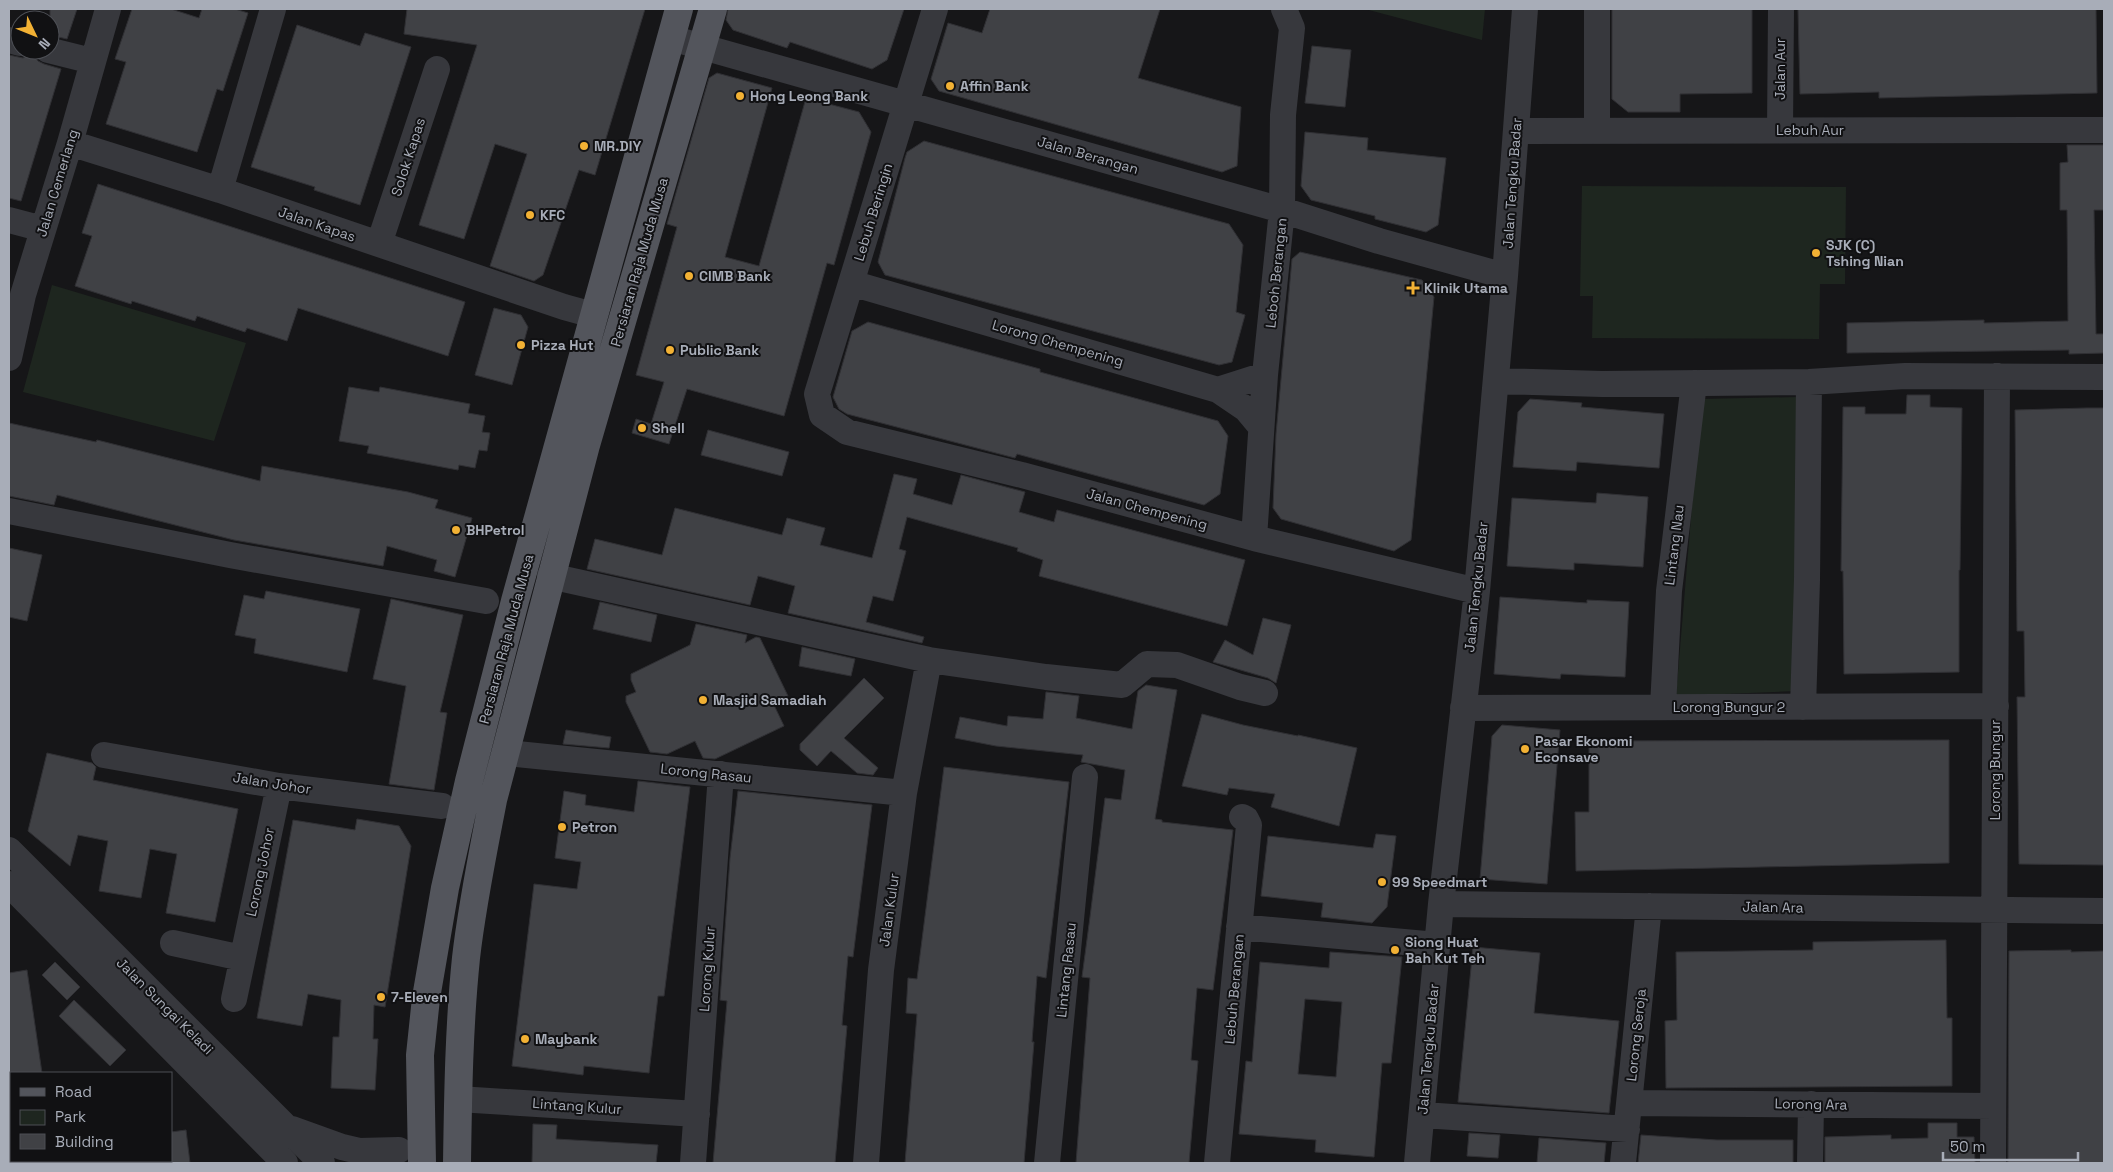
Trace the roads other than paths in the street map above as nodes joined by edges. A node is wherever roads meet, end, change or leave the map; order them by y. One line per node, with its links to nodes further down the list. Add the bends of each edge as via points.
1 (108, 9): 13 (street, Jalan Cemerlang)
2 (273, 9): 21 (street)
3 (679, 9): 10 (main road, Persiaran Raja Muda Musa)
4 (935, 9): 15 (street, Lebuh Beringin)
5 (1284, 9): 22 (street, Leboh Berangan, via 1292,28 1283,116)
6 (1525, 9): 19 (street, Jalan Tengku Badar)
7 (1597, 9): 16 (street)
8 (1781, 9): 17 (street, Jalan Aur)
9 (707, 10): 11 (main road, Persiaran Raja Muda Musa)
10 (671, 38): 11 (street, Jalan Berangan); 29 (main road, Persiaran Raja Muda Musa)
11 (702, 45): 15 (street, Jalan Berangan); 42 (main road, Persiaran Raja Muda Musa)
12 (60, 53): 13 (street)
13 (92, 61): 20 (street, Jalan Cemerlang)
14 (437, 70): 25 (street, Solok Kapas)
15 (905, 103): 22 (street, Jalan Berangan); 27 (street, Lebuh Beringin)
16 (1597, 130): 17 (street, Lebuh Aur); 19 (street, Lebuh Aur)
17 (1780, 130): 18 (street, Lebuh Aur)
18 (2104, 130)
19 (1516, 131): 26 (street, Jalan Tengku Badar)
20 (70, 143): 21 (street, Jalan Kapas); 24 (street, Jalan Cemerlang)
21 (220, 190): 25 (street, Jalan Kapas)
22 (1282, 210): 26 (street, Jalan Berangan); 31 (street, Leboh Berangan)
23 (9, 220): 24 (street)
24 (43, 229): 28 (street, Jalan Cemerlang)
25 (379, 244): 29 (street, Jalan Kapas)
26 (1505, 276): 34 (street, Jalan Tengku Badar)
27 (851, 284): 37 (street, Lorong Chempening); 38 (street, Lebuh Beringin, via 817,394)
28 (16, 293): 30 (street, Jalan Cemerlang)
29 (593, 315): 78 (main road, Persiaran Raja Muda Musa, via 515,601 445,888 426,998)
30 (9, 358)
31 (1265, 376): 37 (street); 39 (street, Leboh Berangan)
32 (1997, 376): 33 (street); 35 (street, via 1905,376); 47 (street, Lorong Bungur)
33 (2104, 377)
34 (1496, 381): 36 (street); 43 (street, Jalan Tengku Badar)
35 (1809, 382): 36 (street); 49 (street)
36 (1694, 383): 48 (street, Lintang Nau, via 1669,591)
37 (1218, 390): 39 (street, via 1246,409)
38 (822, 415): 41 (street, Jalan Chempening, via 847,432)
39 (1261, 427): 41 (street, Leboh Berangan)
40 (9, 511): 44 (street)
41 (1254, 538): 43 (street, Jalan Chempening)
42 (550, 576): 45 (street); 51 (main road, Persiaran Raja Muda Musa)
43 (1477, 591): 50 (street, Jalan Tengku Badar)
44 (486, 601)
45 (929, 660): 46 (street, via 1046,678 1122,685 1147,664 1178,665); 56 (street, Jalan Kulur)
46 (1265, 693)
47 (1996, 706): 49 (street, Lorong Bungur 2); 63 (street, Lorong Bungur)
48 (1663, 707): 49 (street, Lorong Bungur 2); 50 (street, Lorong Bungur 2)
49 (1802, 707)
50 (1463, 708): 61 (street, Jalan Tengku Badar)
51 (507, 753): 53 (street, Lorong Rasau); 70 (main road, Persiaran Raja Muda Musa, via 483,851 466,957)
52 (104, 755): 55 (street, Jalan Johor)
53 (721, 774): 56 (street, Lorong Rasau); 74 (street, Lorong Kulur)
54 (1085, 776): 84 (street, Lintang Rasau)
55 (280, 786): 57 (street, Jalan Johor); 68 (street, Lorong Johor)
56 (904, 793): 83 (street, Jalan Kulur, via 881,970)
57 (442, 806)
58 (1242, 817): 65 (street, Lebuh Berangan, via 1248,825)
59 (9, 850): 76 (street, Jalan Sungai Keladi)
60 (9, 884): 79 (street, Jalan Sungai Keladi)
61 (1441, 904): 62 (street, Jalan Ara); 67 (street, Jalan Tengku Badar)
62 (1649, 906): 63 (street, Jalan Ara); 71 (street, Lorong Seroja)
63 (1994, 910): 64 (street, Jalan Ara); 73 (street, Lorong Bungur)
64 (2104, 911)
65 (1239, 927): 67 (street); 85 (street, Lebuh Berangan)
66 (173, 943): 68 (street)
67 (1438, 945): 75 (street, Jalan Tengku Badar)
68 (242, 958): 69 (street, Lorong Johor)
69 (234, 999)
70 (458, 1098): 74 (street, Lintang Kulur); 81 (main road, Persiaran Raja Muda Musa)
71 (1629, 1103): 72 (street, Lorong Ara); 77 (street, Lorong Seroja)
72 (1811, 1104): 73 (street, Lorong Ara); 88 (street)
73 (1993, 1106): 89 (street, Lorong Bungur)
74 (697, 1114): 82 (street, Lorong Kulur)
75 (1422, 1114): 77 (street); 86 (street, Jalan Tengku Badar)
76 (286, 1128): 78 (street, via 342,1148); 80 (street, Jalan Sungai Keladi)
77 (1627, 1129): 87 (street, Lorong Seroja)
78 (410, 1157)
79 (285, 1163)
80 (322, 1163)
81 (457, 1163)
82 (693, 1163)
83 (866, 1163)
84 (1047, 1163)
85 (1217, 1163)
86 (1417, 1163)
87 (1623, 1163)
88 (1810, 1163)
89 (1993, 1163)

